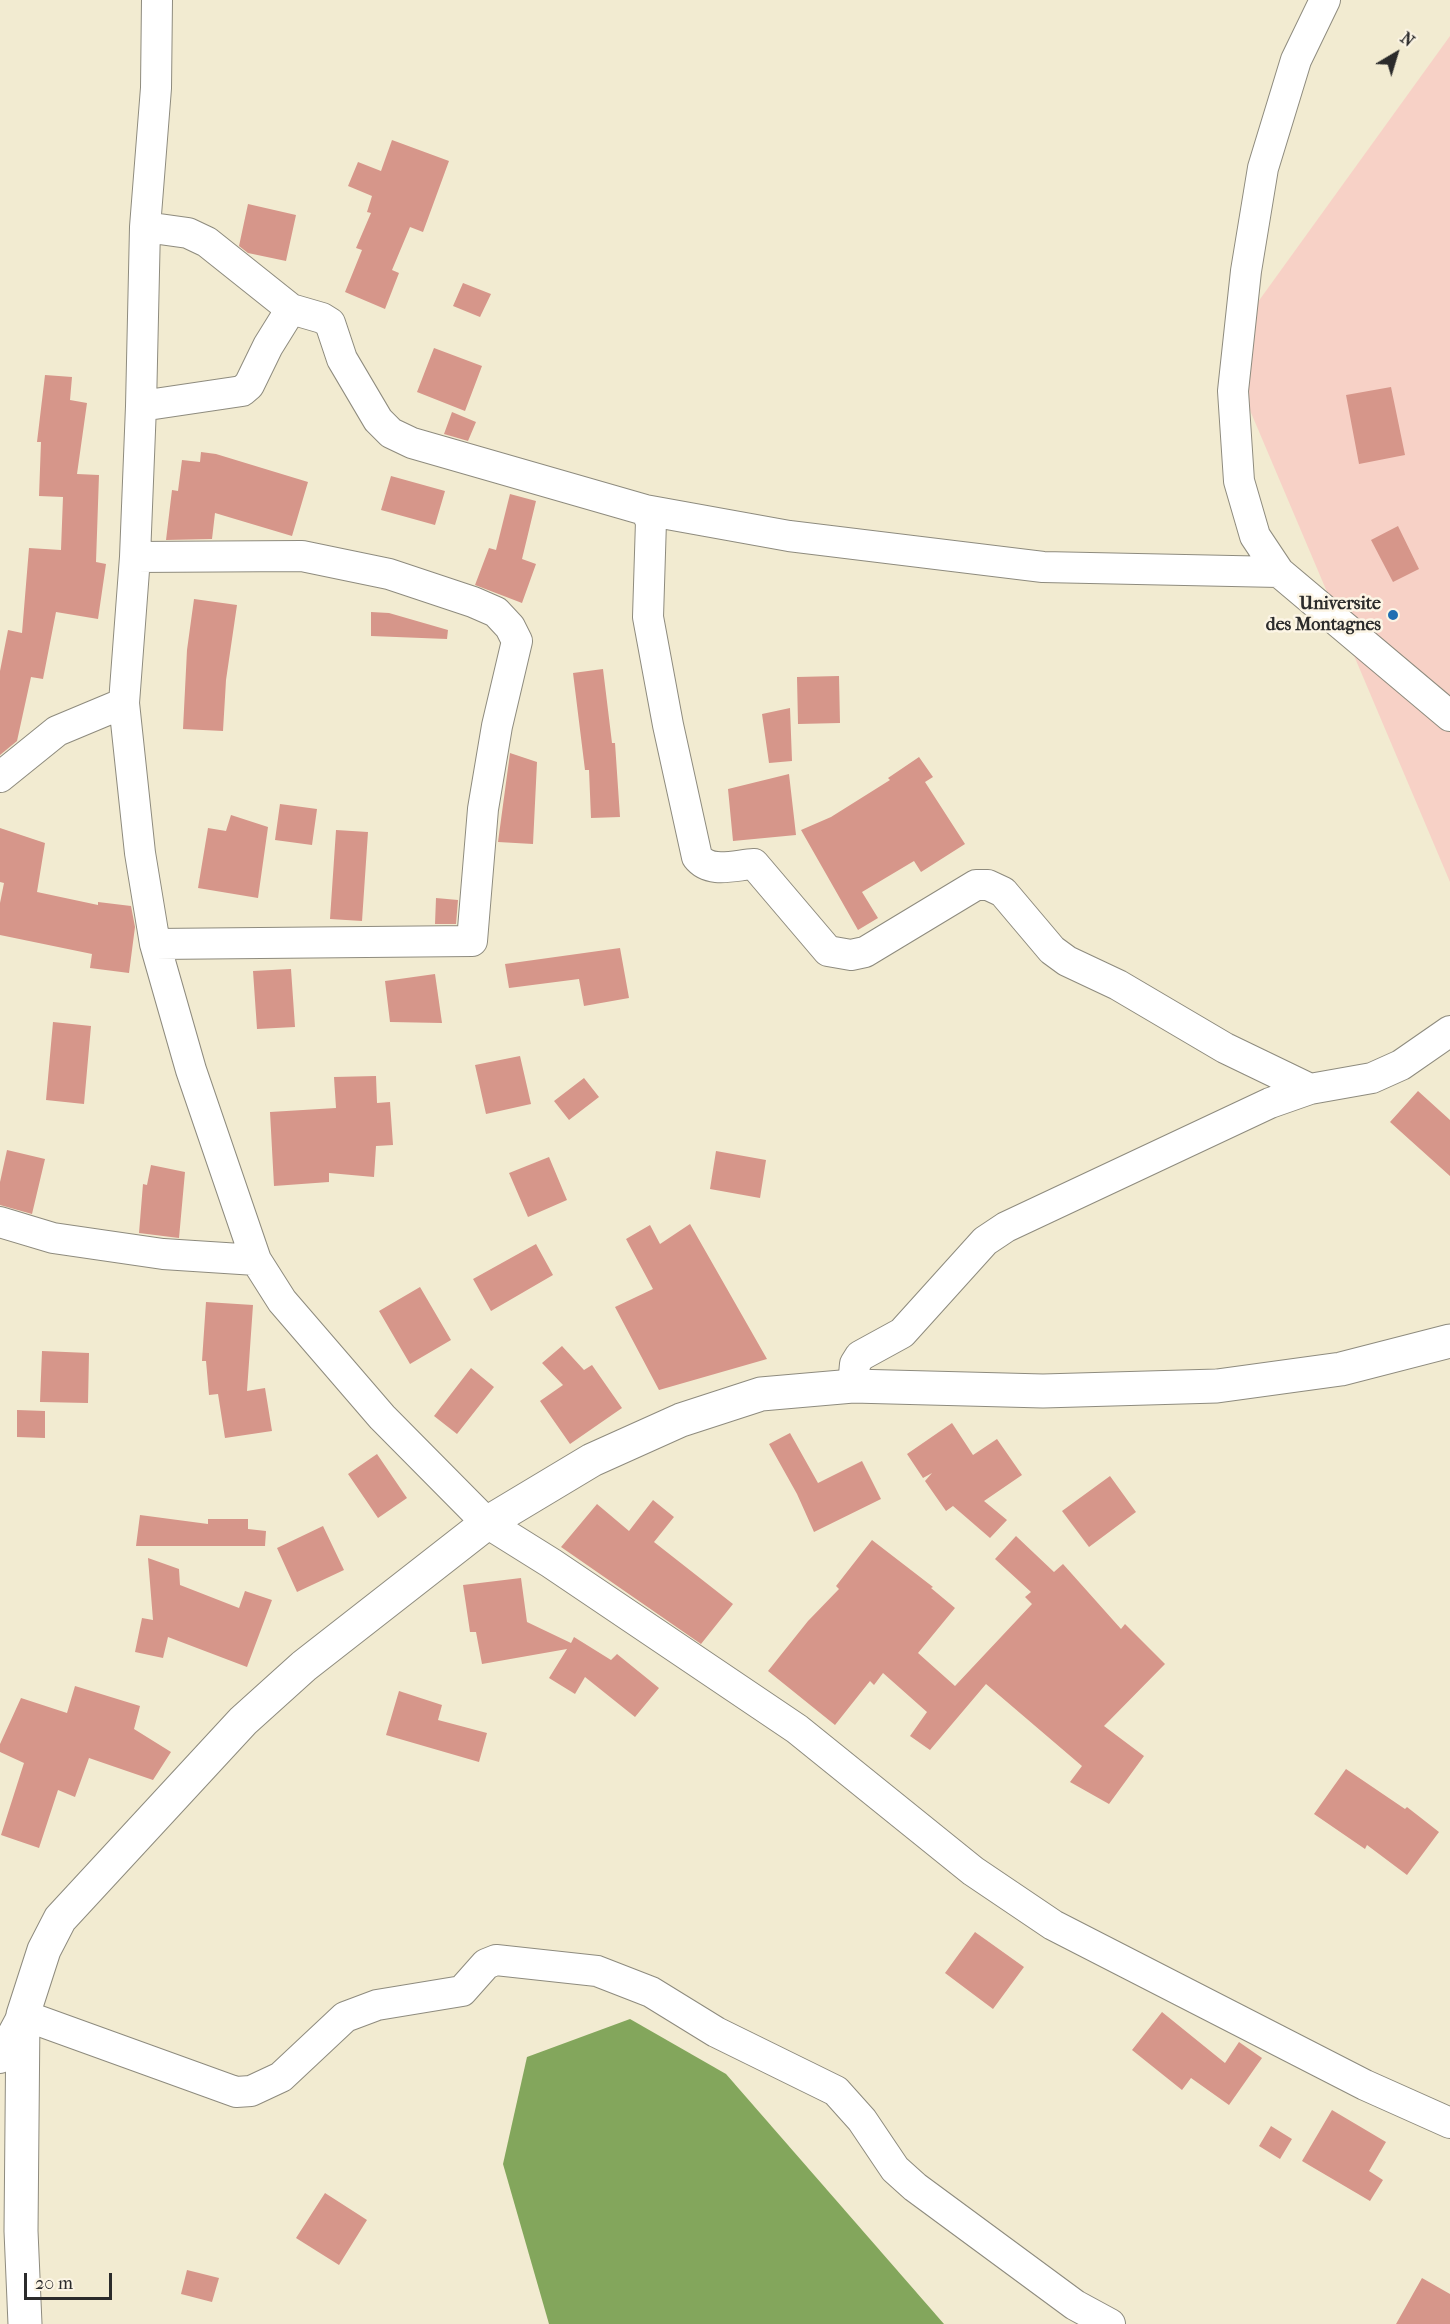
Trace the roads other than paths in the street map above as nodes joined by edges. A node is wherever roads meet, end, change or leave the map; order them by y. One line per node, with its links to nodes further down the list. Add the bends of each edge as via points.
1 (157, 0): 3 (street, via 156,88)
2 (1325, 0): 8 (street, via 1296,60 1263,168 1245,271 1233,391 1239,481 1255,536)
3 (145, 227): 4 (street, via 188,233 207,242); 5 (street)
4 (291, 309): 5 (street, via 242,391); 6 (street, via 330,323 342,359 378,420 391,434)
5 (141, 406): 7 (street)
6 (645, 510): 8 (street, via 789,536 1043,567); 14 (street, via 651,521 648,617 670,736 697,857 702,863 709,868 754,864 828,951 840,955 865,952 976,885 988,885 1002,892 1066,961 1118,985 1225,1048)
7 (135, 557): 9 (street); 12 (street, via 302,556 389,574 496,612 517,641 483,809 472,941)
8 (1279, 572): 10 (street)
9 (124, 703): 11 (street, via 57,731); 12 (street, via 140,853)
10 (1450, 716)
11 (0, 777)
12 (155, 944): 16 (street, via 190,1070)
13 (1450, 1031): 14 (street, via 1401,1065 1372,1078)
14 (1310, 1089): 18 (street, via 1270,1102 1005,1227 986,1241 902,1333 860,1356 855,1364)
15 (0, 1222): 16 (street, via 53,1238 163,1254)
16 (256, 1260): 19 (street, via 282,1301 382,1417)
17 (1450, 1341): 18 (street, via 1341,1370 1217,1386 1043,1391)
18 (854, 1386): 19 (street, via 761,1394 681,1420 592,1460)
19 (487, 1523): 20 (street, via 304,1666 243,1721 60,1919 44,1950); 22 (street, via 797,1729 974,1871 1053,1925 1365,2085)
20 (23, 2015): 21 (street); 23 (street, via 21,2231); 24 (street, via 236,2092 251,2091 281,2077 345,2017 377,2005 462,1991 486,1964 496,1960 597,1971 651,1992 716,2032 836,2091 862,2120 895,2169 915,2187 1075,2305)
21 (0, 2058)
22 (1450, 2123)
23 (25, 2324)
24 (1110, 2324)

